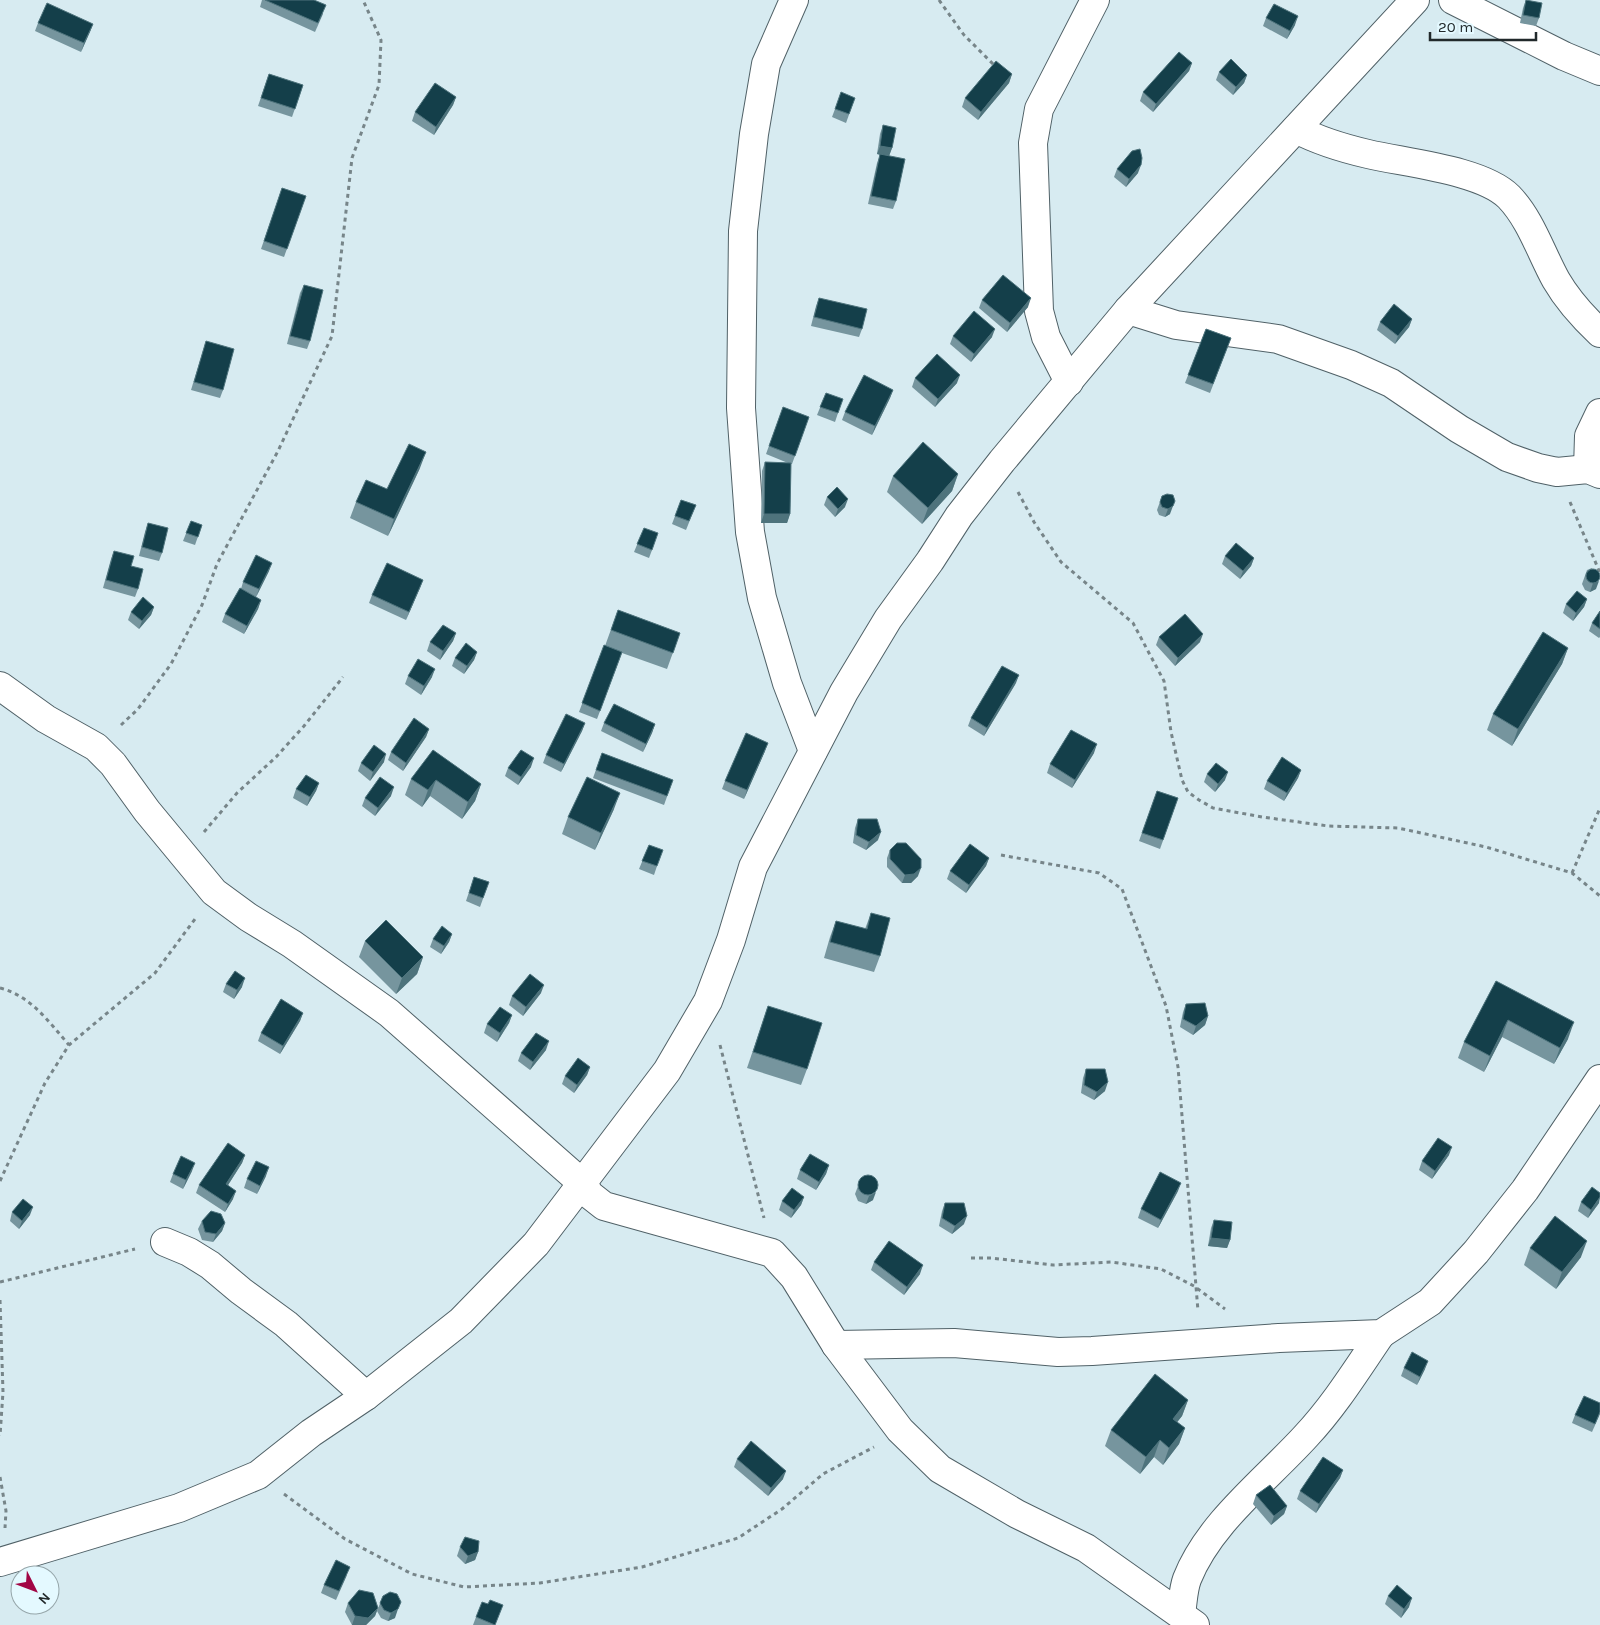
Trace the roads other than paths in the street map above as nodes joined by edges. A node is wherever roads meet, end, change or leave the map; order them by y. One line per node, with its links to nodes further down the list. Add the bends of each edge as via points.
1 (794, 0): 13 (street, via 766,64 754,134 743,231 741,408 750,532 762,598 787,683)
2 (1095, 0): 9 (street, via 1039,109 1033,143 1039,311 1046,337)
3 (1415, 0): 6 (street)
4 (1453, 0): 5 (street)
5 (1600, 71)
6 (1296, 129): 7 (street); 8 (street, via 1321,142 1455,172 1493,185 1508,197 1525,220 1557,282)
7 (1128, 310): 9 (street); 11 (street, via 1176,325 1278,339 1391,383 1458,430 1507,457 1557,472)
8 (1600, 333)
9 (1069, 382): 13 (street, via 959,516 888,619)
10 (1600, 413): 11 (street, via 1589,436)
11 (1594, 471)
12 (0, 686): 15 (street, via 46,719 96,747 214,892 389,1014)
13 (813, 752): 15 (street, via 753,867 708,1001 667,1071)
14 (1600, 1079): 17 (street, via 1525,1190 1476,1252 1430,1302)
15 (582, 1183): 18 (street, via 590,1196 604,1206 772,1253 794,1277); 19 (street, via 536,1244 461,1321)
16 (165, 1242): 19 (street, via 210,1265 286,1324)
17 (1381, 1334): 18 (street, via 1058,1352 954,1343); 21 (street, via 1336,1401 1242,1500 1202,1550 1186,1581)
18 (836, 1345): 21 (street, via 900,1430 940,1469 1017,1514 1086,1548)
19 (366, 1396): 20 (street, via 311,1433 258,1475 180,1508)
20 (2, 1560)
21 (1188, 1619)

